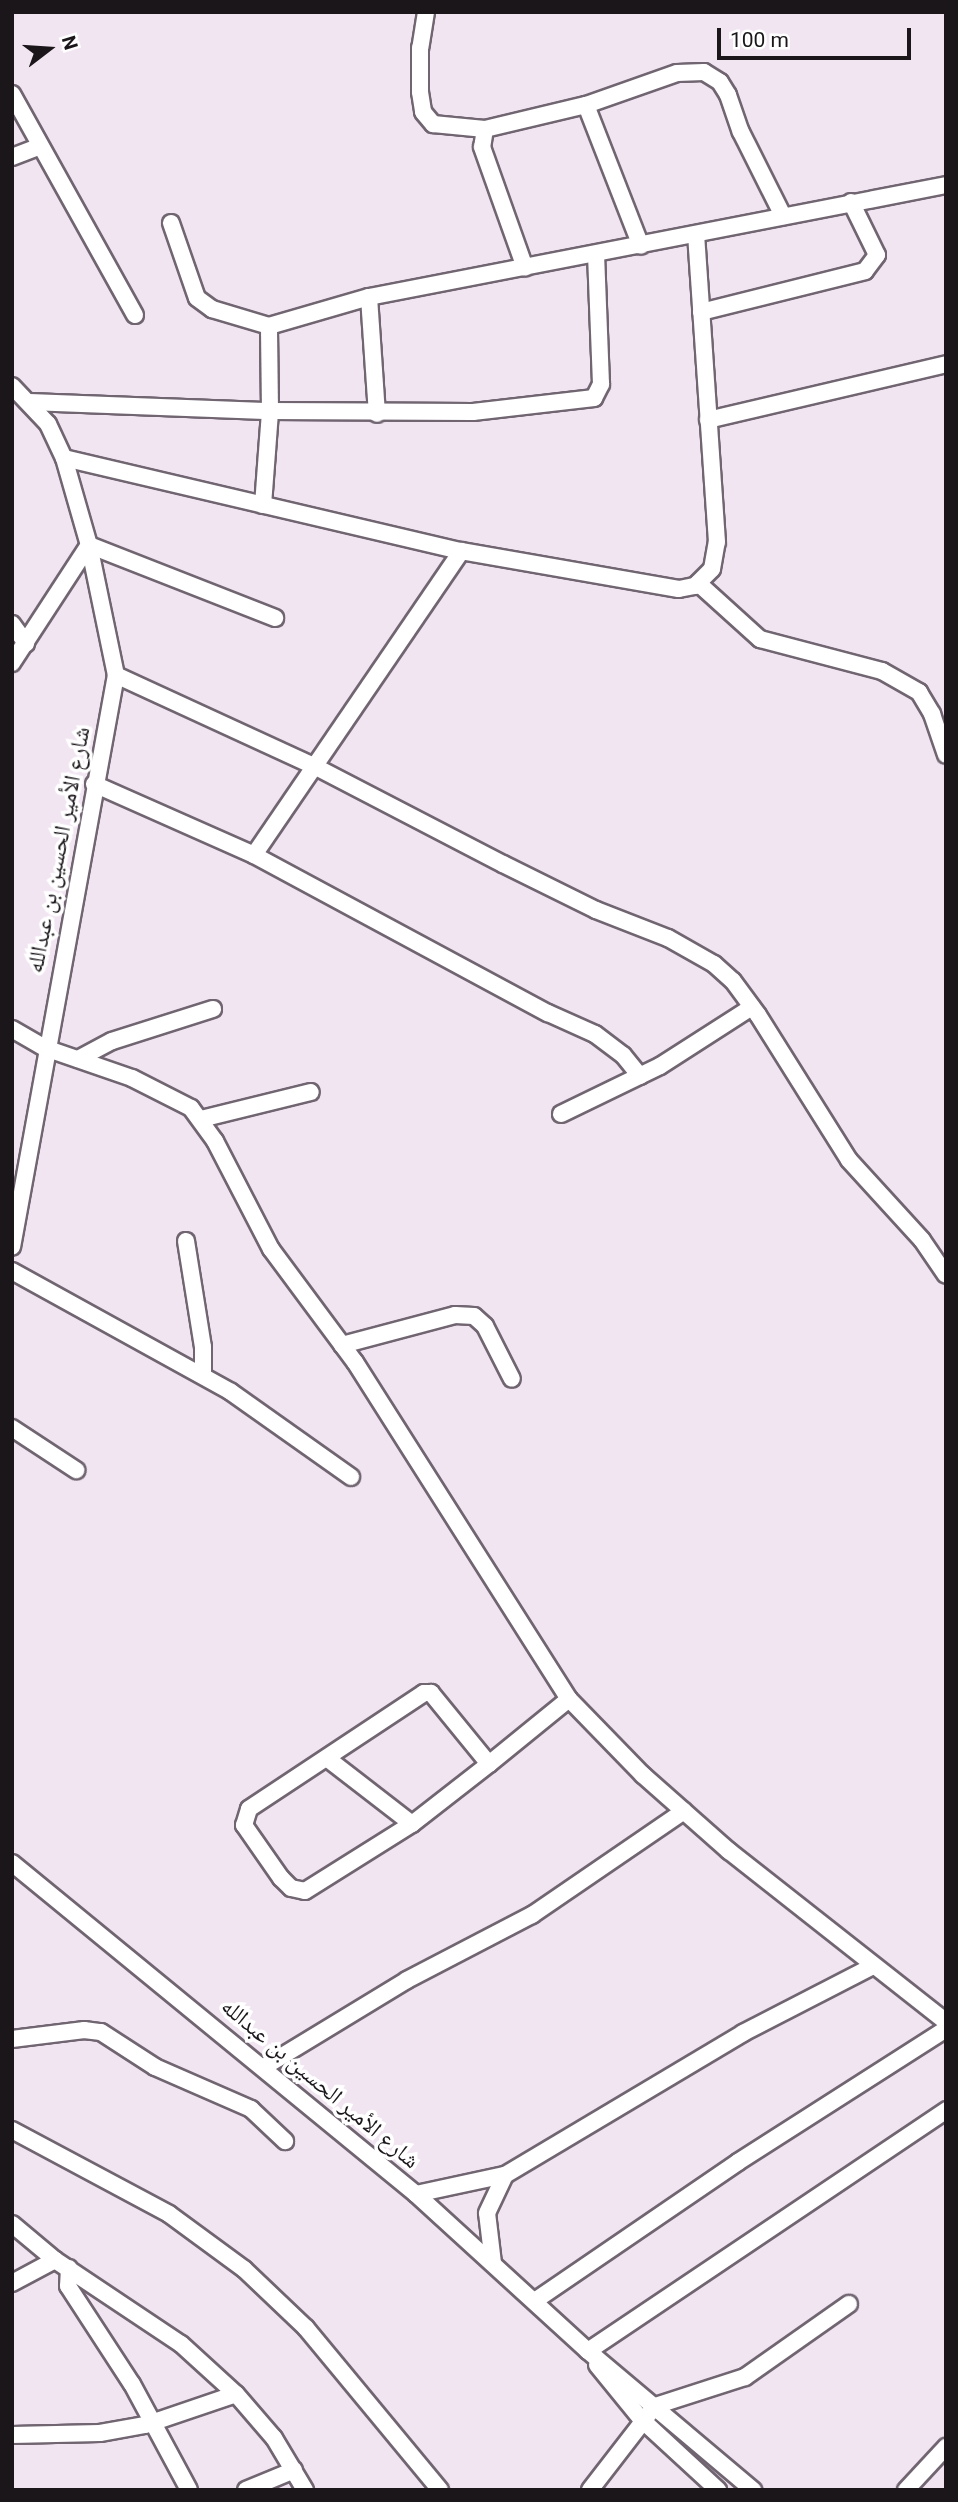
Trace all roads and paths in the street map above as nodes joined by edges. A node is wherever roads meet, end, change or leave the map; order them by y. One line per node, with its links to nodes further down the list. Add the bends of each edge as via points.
1 (426, 12): 4 (street, via 420,48 425,117 442,127)
2 (12, 94): 5 (street)
3 (586, 105): 4 (street); 9 (street, via 677,73 696,70 712,75 728,96); 12 (street)
4 (485, 129): 14 (street, via 482,147)
5 (40, 146): 6 (street); 17 (street)
6 (12, 157)
7 (946, 185): 8 (street)
8 (851, 202): 9 (street); 16 (street, via 877,255 869,267)
9 (783, 216): 11 (street)
10 (171, 223): 18 (street, via 197,298 212,309)
11 (696, 237): 12 (street); 16 (street)
12 (641, 246): 13 (street)
13 (596, 256): 14 (street); 23 (street, via 601,384 594,398 509,409)
14 (524, 268): 15 (street)
15 (369, 297): 18 (street); 23 (street)
16 (701, 312): 24 (street)
17 (135, 314)
18 (270, 326): 22 (street)
19 (946, 364): 24 (street)
20 (12, 386): 21 (street, شارع الأمير الحسين بن عبدالله)
21 (31, 402): 22 (street); 25 (street, شارع الأمير الحسين بن عبدالله)
22 (270, 411): 23 (street); 26 (street)
23 (377, 414)
24 (708, 420): 29 (street, via 717,542 712,569)
25 (64, 458): 26 (street); 27 (street, شارع الأمير الحسين بن عبدالله)
26 (263, 505): 28 (street)
27 (89, 545): 30 (street); 32 (street); 34 (street, شارع الأمير الحسين بن عبدالله)
28 (461, 551): 29 (street, via 679,589); 36 (street)
29 (698, 583): 35 (street, via 760,639 882,671 919,692)
30 (275, 618)
31 (12, 624): 32 (street)
32 (26, 643): 33 (street)
33 (12, 663)
34 (116, 676): 36 (street); 37 (street, شارع الأمير الحسين بن عبدالله)
35 (946, 755)
36 (314, 766): 38 (street); 39 (street, via 596,910 689,948 733,981)
37 (94, 784): 38 (street); 42 (street, شارع الأمير الحسين بن عبدالله)
38 (254, 855): 44 (street, via 548,1013 596,1034)
39 (752, 1007): 44 (street); 52 (street, via 849,1160 922,1240)
40 (213, 1009): 43 (street, via 112,1041)
41 (12, 1030): 42 (street)
42 (45, 1048): 43 (street); 48 (street, شارع الأمير الحسين بن عبدالله)
43 (78, 1059): 47 (street, via 163,1092)
44 (640, 1076): 46 (street)
45 (311, 1092): 47 (street)
46 (561, 1114)
47 (201, 1119): 53 (street, via 271,1248)
48 (15, 1225): 50 (street, شارع الأمير الحسين بن عبدالله)
49 (186, 1241): 54 (street, via 203,1347)
50 (12, 1247)
51 (12, 1271): 54 (street)
52 (946, 1275)
53 (342, 1345): 55 (street, via 455,1315 474,1316 485,1326); 59 (street)
54 (203, 1375): 58 (street)
55 (512, 1380)
56 (12, 1428): 57 (street)
57 (76, 1470)
58 (352, 1477)
59 (569, 1699): 61 (street); 62 (street)
60 (328, 1759): 61 (street, via 415,1697 432,1693); 63 (street); 63 (street, via 243,1817 249,1836 291,1888 305,1891 319,1885)
61 (489, 1765): 63 (street)
62 (684, 1811): 65 (street); 69 (street, via 532,1915 407,1980)
63 (412, 1824)
64 (12, 1863): 69 (street, شارع الأمير الحسين بن عبدالله)
65 (871, 1967): 66 (street); 73 (street, via 743,2033)
66 (946, 2022)
67 (946, 2029): 79 (street, via 738,2162)
68 (12, 2039): 72 (street, via 101,2032 155,2067 251,2109)
69 (264, 2067): 74 (street, شارع الأمير الحسين بن عبدالله)
70 (946, 2110): 81 (street)
71 (12, 2130): 92 (street, via 169,2214 244,2269 306,2328)
72 (285, 2141)
73 (505, 2175): 74 (street); 76 (street, via 487,2213)
74 (416, 2194): 76 (street, شارع الأمير الحسين بن عبدالله)
75 (12, 2224): 77 (street)
76 (493, 2263): 79 (street, شارع الأمير الحسين بن عبدالله)
77 (62, 2264): 78 (street); 82 (street, via 181,2344); 85 (street, via 68,2286)
78 (12, 2283)
79 (536, 2300): 81 (street, شارع الأمير الحسين بن عبدالله)
80 (849, 2304): 83 (street, via 745,2378)
81 (588, 2351): 83 (street, شارع الأمير الحسين بن عبدالله); 84 (street, شارع الأمير الحسين بن عبدالله)
82 (236, 2394): 85 (street); 88 (street)
83 (656, 2406): 84 (street); 95 (street, شارع الأمير الحسين بن عبدالله)
84 (641, 2419): 93 (street); 94 (street, شارع الأمير الحسين بن عبدالله)
85 (155, 2423): 86 (street, via 100,2433); 89 (street)
86 (12, 2435)
87 (946, 2447): 96 (street)
88 (294, 2470): 90 (street); 91 (street)
89 (189, 2490)
90 (246, 2490)
91 (305, 2490)
92 (440, 2490)
93 (590, 2490)
94 (718, 2490)
95 (752, 2490)
96 (906, 2490)

